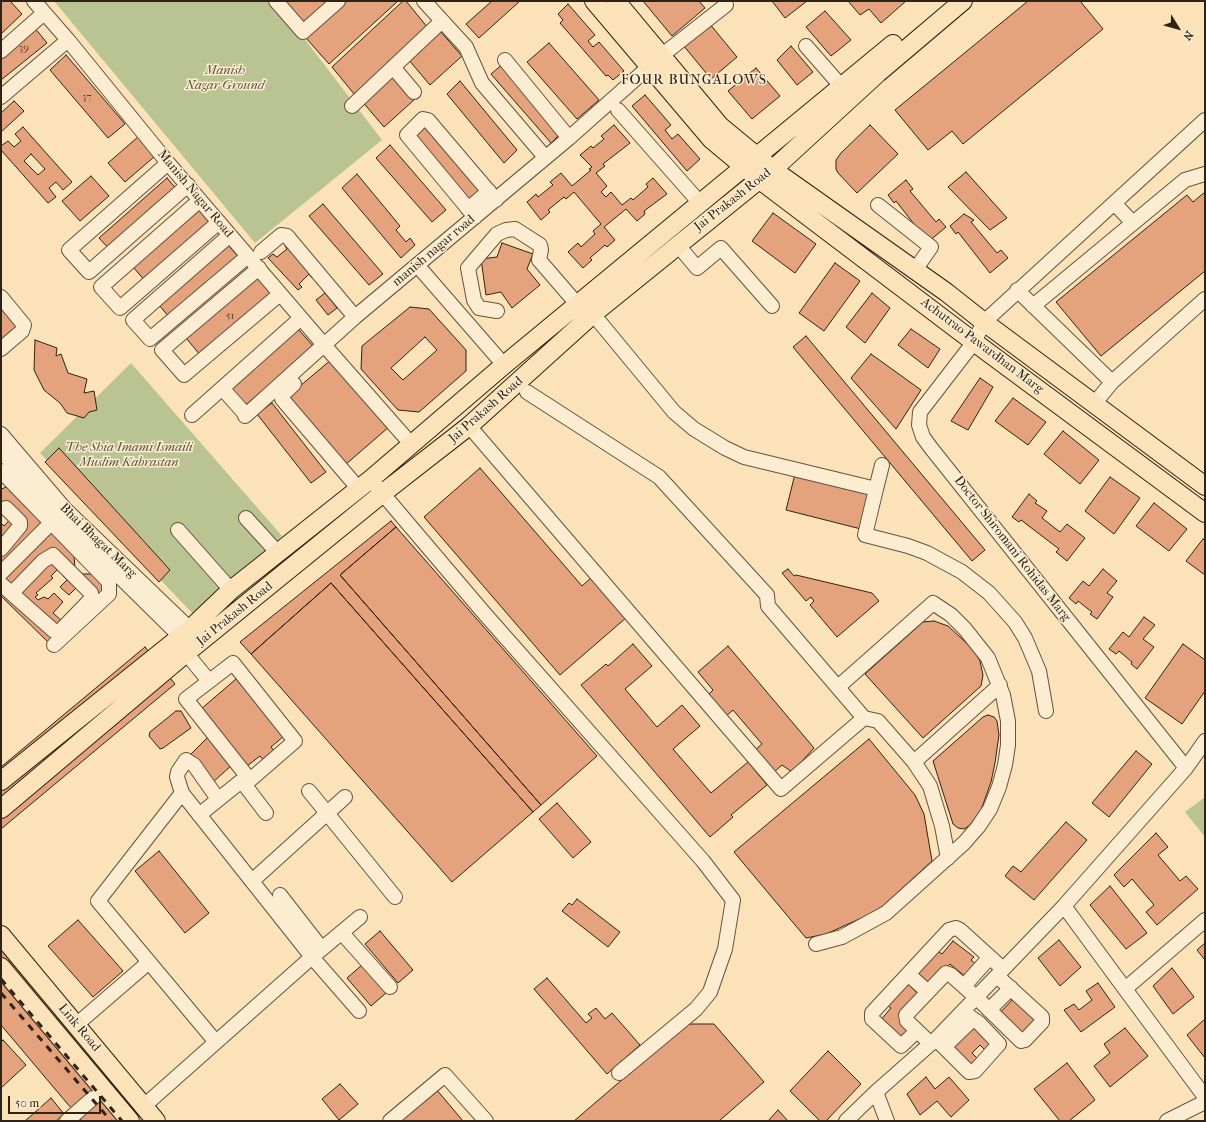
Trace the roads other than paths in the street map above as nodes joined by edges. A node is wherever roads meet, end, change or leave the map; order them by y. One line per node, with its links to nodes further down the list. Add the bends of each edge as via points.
1 (34, 1): 10 (street, Manish Nagar Road)
2 (276, 1): 3 (street, via 304,32)
3 (338, 1)
4 (424, 1): 11 (street)
5 (594, 1): 16 (main road)
6 (616, 1): 16 (main road)
7 (944, 1): 18 (main road, Jai Prakash Road)
8 (963, 1): 28 (main road, Jai Prakash Road)
9 (726, 5): 16 (street, manish nagar road)
10 (44, 13): 12 (street, Manish Nagar Road); 14 (street)
11 (442, 21): 17 (street); 25 (street, via 470,53 482,83)
12 (68, 40): 20 (street); 27 (street, Manish Nagar Road)
13 (806, 46): 18 (street)
14 (1, 51)
15 (505, 60): 24 (street)
16 (656, 61): 24 (street, manish nagar road); 26 (main road, via 711,139)
17 (393, 68): 19 (street); 21 (street)
18 (841, 86): 26 (main road, Jai Prakash Road)
19 (414, 92)
20 (1, 97)
21 (352, 106)
22 (618, 110): 33 (street)
23 (1205, 120): 34 (street, Doctor Shiromani Rohidas Marg)
24 (569, 138): 25 (street, manish nagar road)
25 (545, 158): 31 (street, manish nagar road)
26 (751, 161): 28 (main road); 33 (main road, Jai Prakash Road)
27 (168, 163): 30 (street, Manish Nagar Road); 30 (street, via 69,250 74,256 89,272)
28 (766, 174): 40 (main road, Jai Prakash Road); 45 (main road, Achutrao Pawardhan Marg); 58 (main road, Achutrao Pawardhan Marg)
29 (1205, 174): 38 (street, via 1185,180)
30 (188, 186): 32 (street, Manish Nagar Road)
31 (493, 195): 36 (street, manish nagar road); 36 (street, via 428,120 423,119 407,135)
32 (200, 200): 37 (street, Manish Nagar Road); 37 (street, via 101,287 120,308)
33 (700, 203): 50 (main road, Jai Prakash Road)
34 (1114, 203): 38 (street); 46 (street, Doctor Shiromani Rohidas Marg)
35 (878, 205): 45 (street, via 931,246)
36 (472, 213): 43 (street, manish nagar road)
37 (219, 222): 39 (street, Manish Nagar Road)
38 (1133, 223): 52 (street)
39 (230, 235): 42 (street, Manish Nagar Road); 42 (street, via 133,320 150,339)
40 (677, 244): 51 (street, via 698,268 721,248); 54 (main road, Jai Prakash Road)
41 (261, 252): 55 (street, via 281,234 287,236)
42 (248, 256): 44 (street, Manish Nagar Road)
43 (417, 265): 55 (street, manish nagar road); 61 (street, manish nagar road)
44 (259, 268): 47 (street, Manish Nagar Road); 47 (street, via 162,350 184,375)
45 (915, 270): 57 (main road, Achutrao Pawardhan Marg)
46 (1017, 290): 52 (street); 57 (street, Doctor Shiromani Rohidas Marg)
47 (280, 294): 56 (street, Manish Nagar Road)
48 (1, 297): 59 (street, via 24,325 22,330)
49 (1205, 299): 62 (street)
50 (577, 304): 53 (street, via 539,260 540,245 514,229 497,234 468,268 474,300 479,308); 61 (main road, Jai Prakash Road)
51 (772, 306)
52 (1033, 306): 62 (street)
53 (497, 311)
54 (594, 314): 67 (main road, Jai Prakash Road); 75 (street, via 662,399 707,438 744,457)
55 (355, 317): 60 (street, manish nagar road)
56 (301, 318): 60 (street, Manish Nagar Road); 63 (street)
57 (984, 322): 58 (street, Doctor Shiromani Rohidas Marg); 65 (main road, Achutrao Pawardhan Marg)
58 (974, 342): 78 (main road, Achutrao Pawardhan Marg); 97 (street, Doctor Shiromani Rohidas Marg, via 920,412 919,425 923,437)
59 (1, 349)
60 (323, 350): 63 (street, via 287,376 245,414); 69 (street, Manish Nagar Road); 73 (street, via 281,396)
61 (504, 365): 69 (main road, Jai Prakash Road)
62 (1112, 382): 65 (street)
63 (222, 388): 66 (street)
64 (527, 392): 92 (street, via 660,477 767,595 768,606)
65 (1094, 404): 74 (main road, Achutrao Pawardhan Marg)
66 (192, 415)
67 (469, 426): 76 (main road, Jai Prakash Road); 94 (street, via 781,789)
68 (1, 434): 79 (street, Bhai Bhagat Marg)
69 (411, 444): 73 (main road, Jai Prakash Road)
70 (1, 451): 79 (street)
71 (882, 465): 75 (street)
72 (1, 471): 79 (street)
73 (364, 484): 76 (street); 83 (main road, Jai Prakash Road)
74 (1205, 486)
75 (876, 489): 93 (street, via 865,535 927,553 962,572 989,593 1015,622 1025,638 1039,671)
76 (383, 493): 88 (main road, Jai Prakash Road); 136 (street, via 484,613 703,861 733,900 726,949 710,992 696,1009)
77 (6, 508): 82 (street, via 20,522 20,526)
78 (1205, 513)
79 (58, 516): 84 (street); 88 (street, via 162,610); 89 (street, via 109,582 110,589 108,594)
80 (246, 518): 83 (street)
81 (178, 530): 86 (street)
82 (1, 549)
83 (277, 552): 86 (main road, Jai Prakash Road)
84 (1, 573)
85 (1, 584): 87 (street)
86 (231, 590): 88 (main road, Jai Prakash Road)
87 (12, 593): 87 (street, via 58,632 92,598 91,593 53,555 43,561)
88 (190, 642): 90 (street); 98 (main road, Jai Prakash Road); 103 (main road, Jai Prakash Road)
89 (54, 645)
90 (209, 681): 90 (street, via 186,699 250,780 296,741 233,664)
91 (1000, 685): 92 (street, via 978,643 951,615 933,603); 96 (street); 107 (street, via 1008,721 1008,745 999,787 990,809 978,827)
92 (838, 687): 94 (street)
93 (1046, 711)
94 (864, 718): 96 (street, via 878,721)
95 (1205, 741): 97 (street)
96 (914, 762): 107 (street, via 930,786)
97 (1186, 768): 111 (street)
98 (1, 781)
99 (309, 791): 105 (street)
100 (182, 793): 102 (street, via 177,777 186,760 194,766); 106 (street); 119 (street, via 98,901)
101 (345, 796): 105 (street)
102 (218, 799): 104 (street, via 240,782); 106 (street)
103 (1, 809)
104 (266, 813)
105 (327, 813): 108 (street); 110 (street)
106 (199, 815): 108 (street)
107 (948, 858): 116 (street, via 886,913 842,937)
108 (252, 881): 117 (street)
109 (280, 895): 117 (street)
110 (395, 897)
111 (1064, 906): 121 (street); 126 (street)
112 (360, 917): 114 (street)
113 (1205, 920): 126 (street)
114 (342, 933): 117 (street); 124 (street)
115 (1, 935): 132 (main road, Link Road)
116 (816, 944)
117 (317, 953): 130 (street); 134 (street)
118 (990, 957): 121 (street); 122 (street, via 960,930 952,928); 123 (street)
119 (149, 962): 132 (street); 134 (street)
120 (1, 967): 143 (main road, Link Road)
121 (1000, 973): 125 (street); 128 (street)
122 (908, 974): 127 (street); 133 (street, via 872,1016 901,1046)
123 (964, 986): 127 (street, via 946,973); 128 (street)
124 (390, 987)
125 (1010, 988): 129 (street); 129 (street, via 1042,1020 1025,1040 1021,1041)
126 (1125, 989): 138 (street)
127 (928, 992): 133 (street, via 906,1015 907,1021)
128 (977, 998): 129 (street); 131 (street)
129 (990, 1010)
130 (359, 1012)
131 (968, 1016): 135 (street); 135 (street, via 979,1023 999,1044 975,1071 969,1072)
132 (76, 1025): 141 (main road, Link Road)
133 (917, 1031): 135 (street)
134 (215, 1041): 141 (street)
135 (937, 1043): 137 (street)
136 (619, 1073)
137 (876, 1092): 147 (street); 148 (street)
138 (1205, 1097)
139 (93, 1098): 142 (street)
140 (1205, 1102): 149 (street)
141 (144, 1106): 144 (main road, Link Road)
142 (67, 1121)
143 (130, 1121)
144 (156, 1121)
145 (390, 1121): 146 (street, via 445,1074)
146 (486, 1121)
147 (846, 1121)
148 (887, 1121)
149 (1167, 1121)

